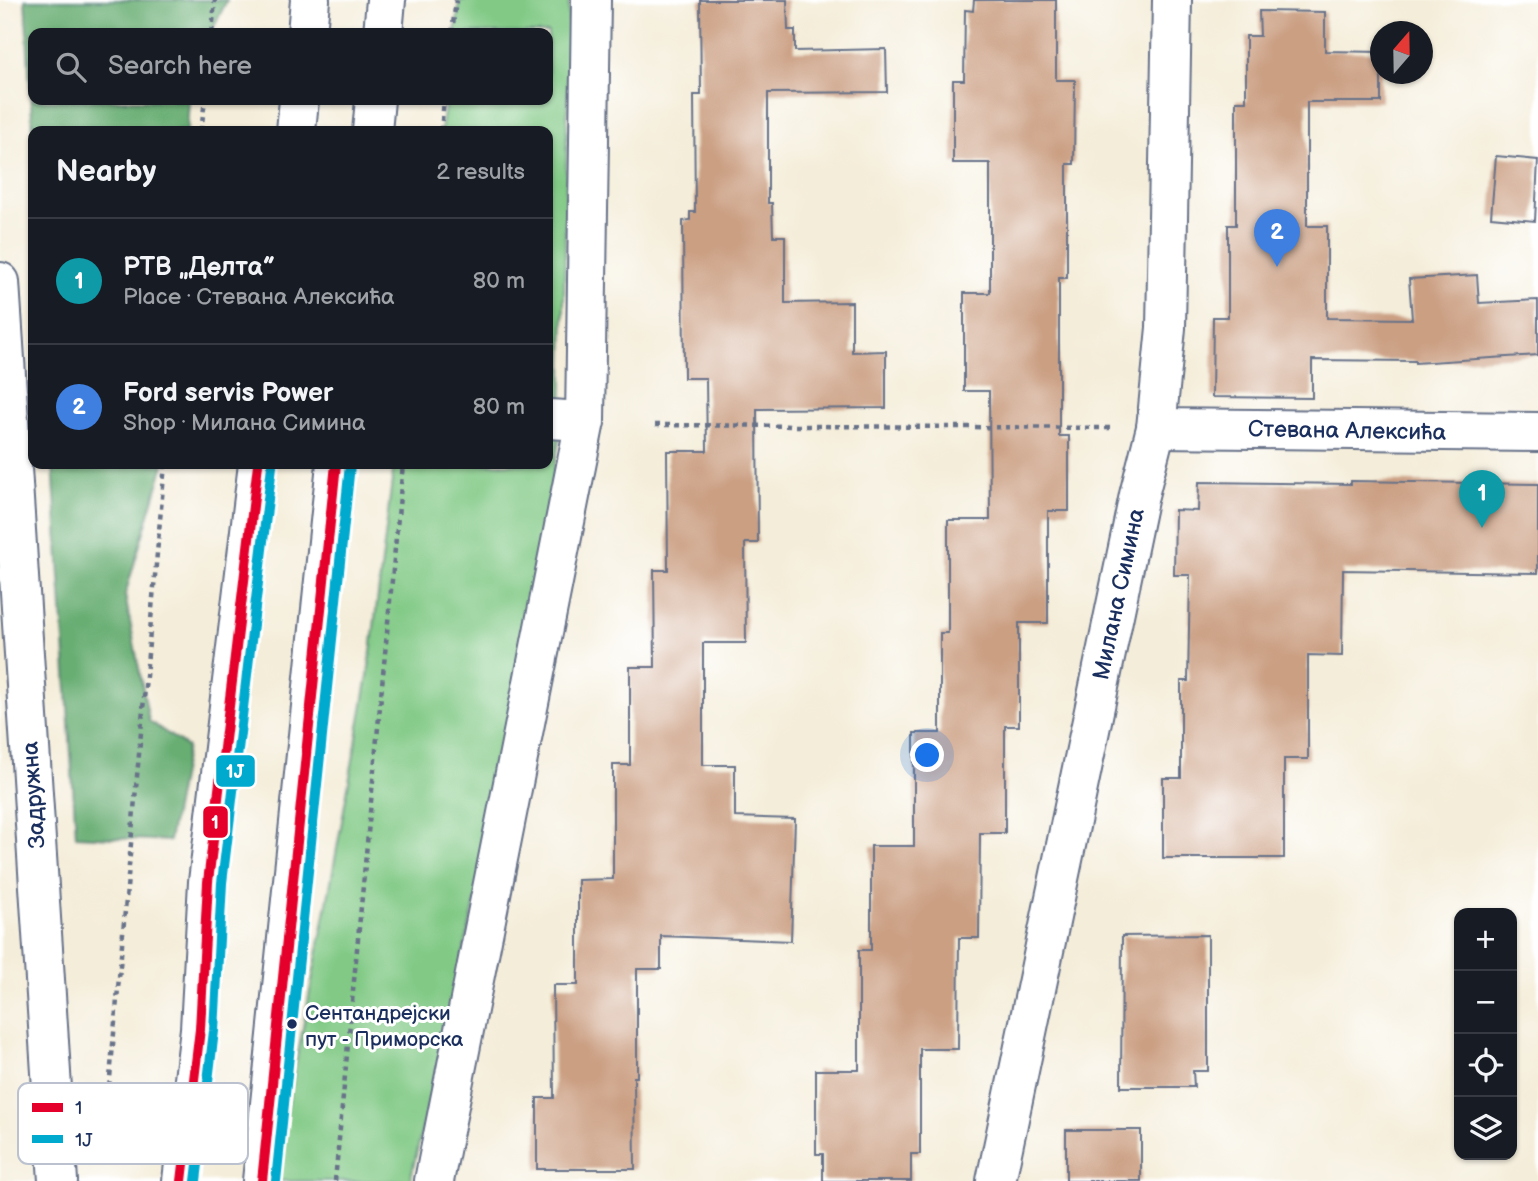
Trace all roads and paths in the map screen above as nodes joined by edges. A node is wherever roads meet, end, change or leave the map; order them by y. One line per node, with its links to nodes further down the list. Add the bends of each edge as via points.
1 (215, 0): 7 (path)
2 (310, 0): 8 (street)
3 (386, 0): 9 (street)
4 (456, 0): 10 (path)
5 (591, 0): 20 (street)
6 (1172, 0): 22 (street, Милана Симина, via 1166,328)
7 (212, 28)
8 (307, 28)
9 (383, 28)
10 (453, 28)
11 (204, 105): 15 (path)
12 (299, 105): 16 (street)
13 (375, 105): 17 (street)
14 (444, 105): 18 (path)
15 (202, 126)
16 (296, 126)
17 (372, 126)
18 (441, 126)
19 (0, 282): 28 (street, Задружна)
20 (566, 420): 35 (street)
21 (655, 425): 22 (path)
22 (1156, 428): 23 (street, Стевана Алексића); 36 (street, Милана Симина)
23 (1538, 432)
24 (166, 469): 29 (path)
25 (257, 469): 30 (street, via 208,882)
26 (335, 469): 33 (street)
27 (403, 469): 34 (path)
28 (52, 1083)
29 (110, 1083)
30 (194, 1083)
31 (102, 1164): 32 (path)
32 (102, 1167)
33 (262, 1181)
34 (335, 1181)
35 (434, 1181)
36 (996, 1181)

